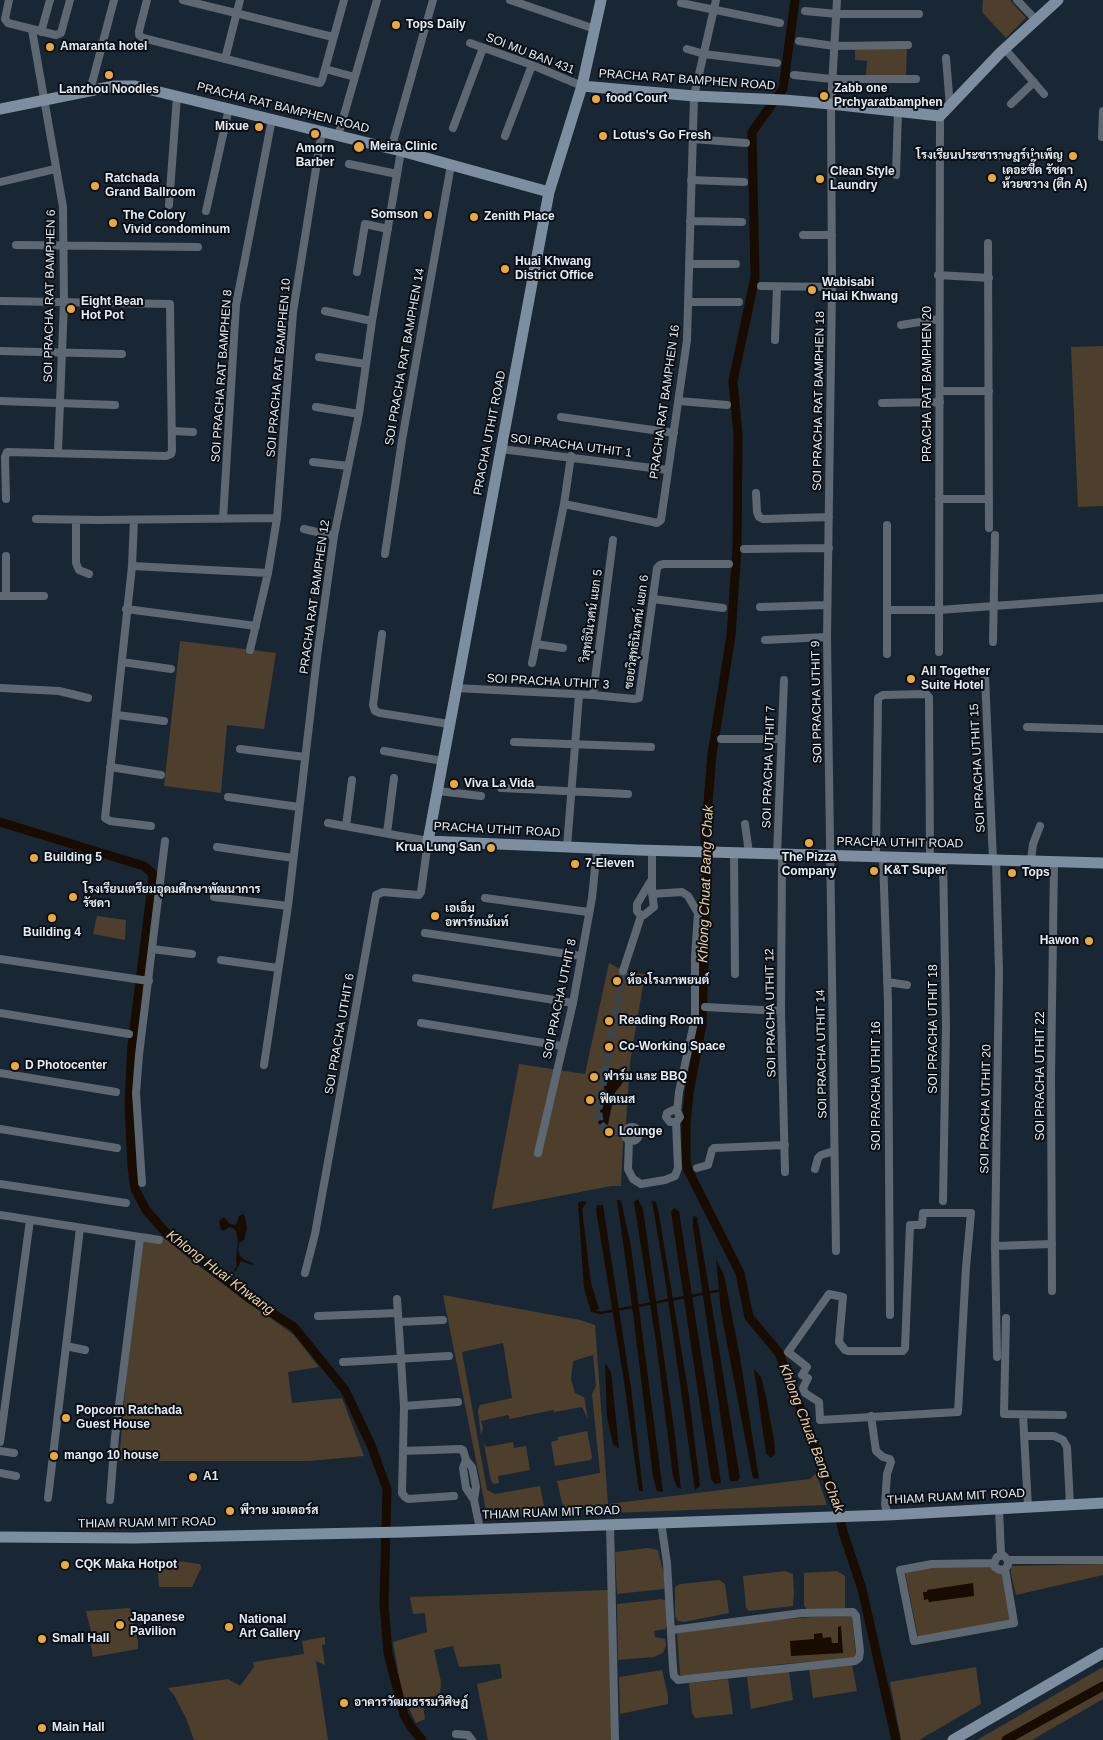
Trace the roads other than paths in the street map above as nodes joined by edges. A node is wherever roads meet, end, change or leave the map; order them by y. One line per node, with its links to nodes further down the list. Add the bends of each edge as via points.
1 (9, 0): 23 (street)
2 (50, 0): 28 (street)
3 (70, 0): 28 (street, via 60,33)
4 (114, 0): 49 (street)
5 (148, 0): 39 (street, via 139,35)
6 (183, 0): 20 (street)
7 (240, 0): 20 (street)
8 (344, 0): 29 (street)
9 (377, 0): 44 (street)
10 (433, 0): 70 (street, PRACHA RAT BAMPHEN 12)
11 (510, 0): 26 (street)
12 (601, 0): 26 (street)
13 (716, 0): 18 (street, PRACHA RAT BAMPHEN 16)
14 (838, 0): 21 (street, SOI PRACHA RAT BAMPHEN 18)
15 (1017, 0): 24 (street)
16 (1058, 0): 24 (street)
17 (682, 3): 18 (street)
18 (714, 9): 25 (street); 37 (street, PRACHA RAT BAMPHEN 16)
19 (805, 11): 21 (street)
20 (237, 13): 29 (street); 39 (street)
21 (838, 14): 22 (street); 33 (street, SOI PRACHA RAT BAMPHEN 18)
22 (919, 14)
23 (3, 15): 27 (street, via 8,23)
24 (1036, 20): 36 (street)
25 (780, 23)
26 (595, 29): 48 (street)
27 (32, 30): 28 (street); 53 (street, SOI PRACHA RAT BAMPHEN 6)
28 (41, 32)
29 (333, 38): 42 (street)
30 (799, 41): 33 (street)
31 (470, 43): 34 (street, SOI MU BAN 431)
32 (908, 45): 33 (street)
33 (834, 46): 45 (street, SOI PRACHA RAT BAMPHEN 18)
34 (483, 48): 41 (street, SOI MU BAN 431); 63 (street)
35 (686, 49): 37 (street)
36 (1006, 49): 47 (street); 56 (street)
37 (704, 54): 40 (street); 52 (street, PRACHA RAT BAMPHEN 16)
38 (946, 58): 56 (street)
39 (225, 59): 42 (street, via 316,84 320,84)
40 (777, 64)
41 (532, 65): 48 (street, SOI MU BAN 431); 66 (street)
42 (326, 69): 44 (street)
43 (794, 76): 45 (street)
44 (355, 77): 65 (street)
45 (832, 78): 46 (street); 54 (street, SOI PRACHA RAT BAMPHEN 18)
46 (916, 79)
47 (1034, 82): 50 (street); 55 (street)
48 (582, 86): 52 (street, PRACHA RAT BAMPHEN ROAD); 81 (street, PRACHA RAT BAMPHEN ROAD)
49 (90, 91): 51 (street, PRACHA RAT BAMPHEN ROAD, via 135,86); 53 (street, PRACHA RAT BAMPHEN ROAD)
50 (1044, 94)
51 (176, 96): 57 (street, PRACHA RAT BAMPHEN ROAD); 82 (street)
52 (694, 96): 54 (street, PRACHA RAT BAMPHEN ROAD); 68 (street, PRACHA RAT BAMPHEN 16)
53 (44, 100): 58 (street, PRACHA RAT BAMPHEN ROAD); 75 (street, SOI PRACHA RAT BAMPHEN 6)
54 (831, 104): 60 (street, PRACHA RAT BAMPHEN ROAD); 88 (street, SOI PRACHA RAT BAMPHEN 18)
55 (1011, 104)
56 (950, 107): 61 (street)
57 (229, 108): 62 (street, PRACHA RAT BAMPHEN ROAD); 83 (street)
58 (0, 109)
59 (1103, 111): 67 (street)
60 (898, 112): 61 (street, PRACHA RAT BAMPHEN ROAD); 77 (street)
61 (940, 116): 71 (street, PRACHA RAT BAMPHEN 20)
62 (272, 119): 64 (street, PRACHA RAT BAMPHEN ROAD); 144 (street, SOI PRACHA RAT BAMPHEN 8, via 236,305)
63 (453, 128)
64 (322, 131): 65 (street, PRACHA RAT BAMPHEN ROAD); 141 (street, SOI PRACHA RAT BAMPHEN 10, via 293,312)
65 (338, 136): 70 (street, PRACHA RAT BAMPHEN ROAD)
66 (505, 136)
67 (1103, 137)
68 (693, 139): 69 (street); 78 (street, PRACHA RAT BAMPHEN 16)
69 (746, 143)
70 (396, 150): 74 (street, PRACHA RAT BAMPHEN ROAD); 76 (street, PRACHA RAT BAMPHEN 12)
71 (939, 155): 72 (street); 96 (street, PRACHA RAT BAMPHEN 20)
72 (1037, 156)
73 (349, 164): 76 (street)
74 (450, 165): 81 (street, PRACHA RAT BAMPHEN ROAD); 155 (street, SOI PRACHA RAT BAMPHEN 14)
75 (56, 169): 79 (street); 91 (street, SOI PRACHA RAT BAMPHEN 6, via 63,208)
76 (398, 174): 86 (street, PRACHA RAT BAMPHEN 12)
77 (896, 175)
78 (691, 180): 80 (street); 84 (street, PRACHA RAT BAMPHEN 16)
79 (0, 182)
80 (744, 182)
81 (549, 192): 130 (street, PRACHA UTHIT ROAD)
82 (169, 205)
83 (206, 211)
84 (690, 220): 85 (street); 93 (street, PRACHA RAT BAMPHEN 16)
85 (742, 222)
86 (388, 229): 95 (street, via 364,224); 107 (street, PRACHA RAT BAMPHEN 12)
87 (803, 235): 88 (street)
88 (832, 235): 100 (street, SOI PRACHA RAT BAMPHEN 18)
89 (988, 244): 97 (street)
90 (16, 245): 91 (street)
91 (64, 246): 92 (street); 102 (street, SOI PRACHA RAT BAMPHEN 6)
92 (198, 247)
93 (689, 264): 94 (street); 103 (street, PRACHA RAT BAMPHEN 16)
94 (736, 264)
95 (357, 272)
96 (938, 275): 97 (street); 106 (street, PRACHA RAT BAMPHEN 20)
97 (988, 278): 116 (street)
98 (761, 286): 99 (street)
99 (777, 287): 100 (street); 109 (street)
100 (832, 287): 142 (street, SOI PRACHA RAT BAMPHEN 18)
101 (0, 300): 102 (street)
102 (64, 302): 111 (street, SOI PRACHA RAT BAMPHEN 6); 127 (street, via 170,304)
103 (688, 302): 104 (street); 117 (street, PRACHA RAT BAMPHEN 16)
104 (739, 302)
105 (324, 310): 107 (street)
106 (939, 319): 108 (street); 115 (street, PRACHA RAT BAMPHEN 20)
107 (372, 321): 114 (street, PRACHA RAT BAMPHEN 12)
108 (901, 325)
109 (775, 340)
110 (0, 351): 111 (street)
111 (61, 353): 112 (street); 121 (street, SOI PRACHA RAT BAMPHEN 6)
112 (122, 354)
113 (318, 358): 114 (street)
114 (366, 364): 125 (street, PRACHA RAT BAMPHEN 12)
115 (940, 391): 116 (street); 119 (street, PRACHA RAT BAMPHEN 20)
116 (989, 391): 139 (street)
117 (679, 400): 122 (street); 129 (street, PRACHA RAT BAMPHEN 16)
118 (0, 401): 121 (street)
119 (940, 402): 120 (street); 138 (street, PRACHA RAT BAMPHEN 20)
120 (882, 403)
121 (59, 404): 123 (street); 131 (street, SOI PRACHA RAT BAMPHEN 6)
122 (727, 405)
123 (115, 406)
124 (316, 407): 125 (street)
125 (359, 414): 134 (street, PRACHA RAT BAMPHEN 12)
126 (562, 417): 129 (street)
127 (172, 432): 128 (street); 131 (street, via 172,451 166,456)
128 (193, 432)
129 (674, 433): 135 (street, PRACHA RAT BAMPHEN 16)
130 (501, 449): 132 (street, SOI PRACHA UTHIT 1); 188 (street, PRACHA UTHIT ROAD)
131 (58, 452): 137 (street, via 7,452)
132 (571, 456): 135 (street, SOI PRACHA UTHIT 1); 140 (street)
133 (313, 462): 134 (street)
134 (348, 466): 151 (street, PRACHA RAT BAMPHEN 12)
135 (668, 470): 140 (street, PRACHA RAT BAMPHEN 16, via 661,520 657,523)
136 (756, 493): 142 (street, via 757,512 763,519)
137 (6, 499)
138 (939, 499): 139 (street); 171 (street, PRACHA RAT BAMPHEN 20)
139 (989, 499): 148 (street)
140 (564, 504): 177 (street)
141 (277, 518): 144 (street); 159 (street, SOI PRACHA RAT BAMPHEN 10)
142 (829, 518): 153 (street, SOI PRACHA RAT BAMPHEN 18)
143 (36, 519): 145 (street)
144 (223, 519): 146 (street)
145 (76, 520): 146 (street); 160 (street, via 76,563 80,570)
146 (134, 520): 158 (street)
147 (887, 525): 170 (street)
148 (989, 528)
149 (304, 529): 151 (street)
150 (995, 535): 166 (street)
151 (334, 536): 205 (street, PRACHA RAT BAMPHEN 12)
152 (613, 540): 190 (street, วิสุทธินิเวศน์ แยก 5)
153 (829, 548): 154 (street); 165 (street, SOI PRACHA UTHIT 9)
154 (744, 549)
155 (385, 554)
156 (6, 556): 161 (street)
157 (729, 564): 164 (street, ซอยวิสุทธินิเวศน์ แยก 6, via 660,565)
158 (132, 566): 159 (street); 169 (street)
159 (268, 573): 172 (street, SOI PRACHA RAT BAMPHEN 10)
160 (90, 574)
161 (3, 596): 162 (street)
162 (44, 596)
163 (1103, 598): 166 (street)
164 (653, 599): 168 (street); 192 (street, ซอยวิสุทธินิเวศน์ แยก 6)
165 (827, 605): 167 (street); 174 (street, SOI PRACHA UTHIT 9)
166 (995, 606): 171 (street); 176 (street)
167 (760, 607)
168 (723, 608)
169 (126, 609): 172 (street); 182 (street)
170 (887, 610): 171 (street); 181 (street)
171 (938, 610): 180 (street, PRACHA RAT BAMPHEN 20)
172 (256, 626): 179 (street, SOI PRACHA RAT BAMPHEN 10)
173 (382, 634): 195 (street, via 373,705 375,711)
174 (827, 637): 175 (street); 233 (street, SOI PRACHA UTHIT 9)
175 (765, 640)
176 (993, 642)
177 (536, 644): 178 (street); 183 (street)
178 (563, 648)
179 (250, 650)
180 (939, 652)
181 (887, 654)
182 (122, 662): 184 (street); 193 (street)
183 (532, 663)
184 (171, 669)
185 (985, 676): 238 (street, SOI PRACHA UTHIT 15)
186 (784, 680): 199 (street, SOI PRACHA UTHIT 7)
187 (0, 688): 191 (street, via 59,691)
188 (456, 688): 189 (street, SOI PRACHA UTHIT 3); 195 (street, PRACHA UTHIT ROAD)
189 (579, 695): 190 (street, SOI PRACHA UTHIT 3); 201 (street)
190 (593, 695): 192 (street, SOI PRACHA UTHIT 3)
191 (88, 698)
192 (639, 698)
193 (117, 715): 194 (street); 207 (street)
194 (164, 721)
195 (449, 724): 206 (street, PRACHA UTHIT ROAD)
196 (1027, 727): 197 (street)
197 (1103, 729)
198 (721, 739): 199 (street)
199 (781, 739): 232 (street, SOI PRACHA UTHIT 7)
200 (514, 742): 201 (street)
201 (576, 743): 202 (street); 213 (street)
202 (651, 747)
203 (240, 749): 205 (street)
204 (384, 751): 206 (street)
205 (305, 757): 217 (street, PRACHA RAT BAMPHEN 12)
206 (443, 760): 212 (street, PRACHA UTHIT ROAD)
207 (110, 767): 208 (street); 220 (street, via 105,818)
208 (161, 775)
209 (394, 778): 223 (street)
210 (352, 780): 221 (street)
211 (501, 788): 213 (street)
212 (438, 791): 215 (street); 225 (street, PRACHA UTHIT ROAD)
213 (571, 792): 214 (street); 227 (street)
214 (628, 794)
215 (480, 796)
216 (228, 797): 217 (street)
217 (299, 807): 235 (street, PRACHA RAT BAMPHEN 12)
218 (328, 823): 221 (street)
219 (745, 824): 231 (street)
220 (150, 826)
221 (346, 826): 223 (street)
222 (1040, 826): 239 (street)
223 (387, 833): 225 (street)
224 (165, 841): 250 (street)
225 (428, 841): 227 (street, PRACHA UTHIT ROAD); 293 (street, SOI PRACHA UTHIT 6, via 419,895 383,892 376,895)
226 (217, 847): 235 (street)
227 (567, 847): 228 (street, PRACHA UTHIT ROAD)
228 (597, 849): 229 (street, PRACHA UTHIT ROAD); 247 (street, SOI PRACHA UTHIT 8)
229 (652, 850): 230 (street, PRACHA UTHIT ROAD); 242 (street)
230 (734, 853): 231 (street, PRACHA UTHIT ROAD); 257 (street)
231 (749, 853): 232 (street, PRACHA UTHIT ROAD)
232 (779, 854): 233 (street, PRACHA UTHIT ROAD); 264 (street, SOI PRACHA UTHIT 12)
233 (830, 856): 234 (street, PRACHA UTHIT ROAD); 276 (street, SOI PRACHA UTHIT 14)
234 (880, 857): 236 (street, PRACHA UTHIT ROAD); 236 (street, SOI PRACHA UTHIT 16, via 878,698 883,695 926,694 929,697); 260 (street, SOI PRACHA UTHIT 16)
235 (293, 858): 246 (street, PRACHA RAT BAMPHEN 12)
236 (930, 858): 237 (street, PRACHA UTHIT ROAD)
237 (943, 858): 238 (street, PRACHA UTHIT ROAD); 283 (street, SOI PRACHA UTHIT 18, via 946,1027)
238 (995, 860): 239 (street, PRACHA UTHIT ROAD); 291 (street, SOI PRACHA UTHIT 20, via 999,972)
239 (1031, 860): 240 (street, PRACHA UTHIT ROAD)
240 (1054, 861): 241 (street, PRACHA UTHIT ROAD); 290 (street, SOI PRACHA UTHIT 22)
241 (1103, 863)
242 (652, 879): 243 (street); 248 (street, via 637,904)
243 (652, 894): 248 (street, via 654,907); 273 (street, via 682,892 698,913 695,1018 679,1092 677,1111 680,1117 676,1122 678,1168 675,1176 641,1184 633,1180 628,1170)
244 (214, 897): 246 (street)
245 (485, 898): 247 (street)
246 (288, 906): 255 (street, PRACHA RAT BAMPHEN 12)
247 (588, 912): 252 (street, SOI PRACHA UTHIT 8)
248 (640, 916): 256 (street)
249 (425, 934): 252 (street)
250 (152, 949): 251 (street); 259 (street)
251 (192, 954)
252 (581, 956): 262 (street, SOI PRACHA UTHIT 8)
253 (0, 959): 259 (street)
254 (221, 960): 255 (street)
255 (278, 968): 269 (street, PRACHA RAT BAMPHEN 12)
256 (623, 972)
257 (735, 974)
258 (416, 978): 262 (street)
259 (148, 980): 281 (street, via 136,1097)
260 (887, 982): 261 (street); 297 (street, SOI PRACHA UTHIT 16)
261 (907, 985)
262 (573, 1003): 268 (street, SOI PRACHA UTHIT 8)
263 (705, 1007): 264 (street)
264 (782, 1011): 274 (street, SOI PRACHA UTHIT 12)
265 (0, 1013): 267 (street)
266 (421, 1023): 268 (street)
267 (129, 1034)
268 (562, 1046): 277 (street, SOI PRACHA UTHIT 8)
269 (264, 1065)
270 (0, 1073): 271 (street)
271 (116, 1092)
272 (0, 1129): 275 (street)
273 (626, 1135)
274 (785, 1145): 278 (street, via 714,1148 708,1166); 280 (street, SOI PRACHA UTHIT 12)
275 (117, 1148)
276 (834, 1151): 279 (street, via 820,1155); 292 (street, SOI PRACHA UTHIT 14)
277 (538, 1153)
278 (698, 1168)
279 (815, 1169)
280 (785, 1172)
281 (142, 1183)
282 (0, 1184): 284 (street)
283 (943, 1201)
284 (126, 1203)
285 (0, 1215): 286 (street)
286 (30, 1220): 287 (street); 314 (street)
287 (80, 1228): 288 (street); 302 (street)
288 (140, 1238): 289 (street); 322 (street)
289 (160, 1240)
290 (1052, 1244): 291 (street); 294 (street, SOI PRACHA UTHIT 22)
291 (995, 1246): 305 (street, SOI PRACHA UTHIT 20)
292 (836, 1251)
293 (306, 1273)
294 (1052, 1291)
295 (397, 1299): 296 (street)
296 (398, 1313): 298 (street); 301 (street)
297 (890, 1315)
298 (318, 1316)
299 (1006, 1318): 311 (street, via 1004,1414)
300 (443, 1320): 301 (street)
301 (399, 1322): 306 (street)
302 (66, 1346): 303 (street); 321 (street)
303 (86, 1350)
304 (449, 1356): 306 (street)
305 (997, 1358)
306 (401, 1359): 307 (street); 309 (street)
307 (342, 1362)
308 (458, 1402): 309 (street)
309 (404, 1406): 316 (street)
310 (1063, 1414): 311 (street)
311 (1023, 1415): 313 (street)
312 (871, 1416): 312 (street, via 820,1420 819,1402 802,1388 808,1378 802,1375 807,1367 788,1352 829,1294 843,1297 839,1342 845,1350 903,1351 910,1225 922,1225 923,1213 971,1213 958,1412); 327 (street, via 876,1451 891,1462 885,1505)
313 (1024, 1436): 324 (street, via 1054,1436 1063,1440); 325 (street)
314 (0, 1442)
315 (0, 1451): 317 (street)
316 (403, 1451): 320 (street, via 402,1494 405,1497); 330 (street, via 463,1450 466,1488 474,1500)
317 (14, 1453)
318 (0, 1473): 319 (street)
319 (16, 1476)
320 (454, 1496)
321 (48, 1498)
322 (110, 1500)
323 (1103, 1503): 324 (street, THIAM RUAM MIT ROAD)
324 (1070, 1505): 325 (street, THIAM RUAM MIT ROAD)
325 (1028, 1507): 326 (street, THIAM RUAM MIT ROAD)
326 (999, 1509): 327 (street, THIAM RUAM MIT ROAD); 332 (street)
327 (888, 1515): 328 (street, THIAM RUAM MIT ROAD)
328 (661, 1522): 329 (street, THIAM RUAM MIT ROAD); 337 (street)
329 (610, 1524): 330 (street, THIAM RUAM MIT ROAD); 341 (street)
330 (480, 1529): 331 (street, THIAM RUAM MIT ROAD, via 134,1538)
331 (0, 1537)
332 (1001, 1555): 333 (street); 335 (street)
333 (1008, 1560): 334 (street); 336 (street)
334 (1103, 1560)
335 (994, 1563): 336 (street, via 998,1569); 336 (street, via 932,1564 900,1570 914,1641 1014,1623)
336 (1005, 1569)
337 (672, 1630): 337 (street, via 802,1613 853,1612 860,1651 856,1661 678,1680 673,1668)
338 (1103, 1652): 342 (street)
339 (456, 1734): 340 (street, via 468,1735)
340 (472, 1740)
341 (615, 1740)
342 (953, 1740)

